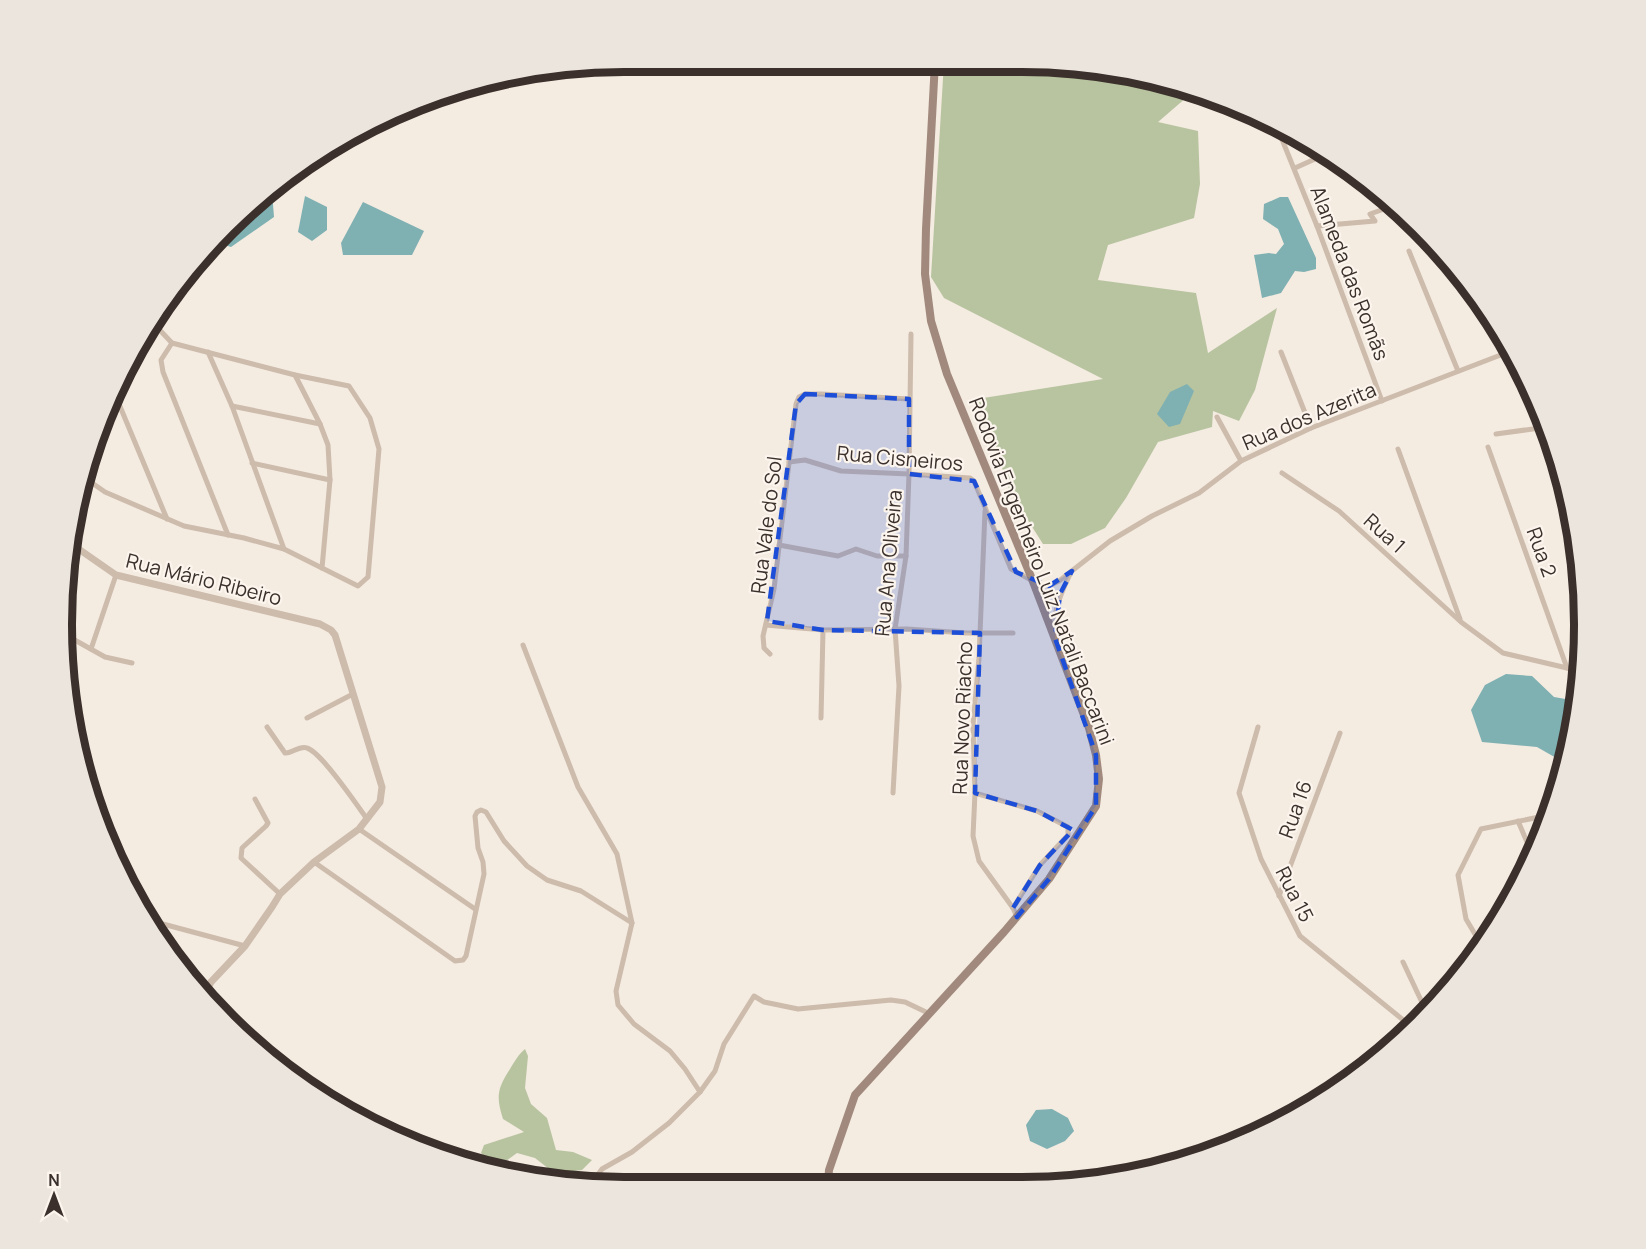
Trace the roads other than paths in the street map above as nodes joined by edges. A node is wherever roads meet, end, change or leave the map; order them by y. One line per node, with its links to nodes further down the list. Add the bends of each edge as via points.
1 (934, 72): 44 (main road, Rodovia Engenheiro Luiz Natali Baccarini, via 925,274 931,321 947,374)
2 (1281, 137): 4 (street, Alameda das Romãs)
3 (1317, 158): 4 (street)
4 (1294, 168): 6 (street, Alameda das Romãs)
5 (1385, 209): 6 (street, via 1371,214 1375,221)
6 (1317, 226): 17 (street, Alameda das Romãs)
7 (1408, 250): 14 (street)
8 (158, 329): 10 (street)
9 (910, 334): 16 (street, Rua Ana Oliveira)
10 (172, 343): 11 (street); 36 (street, via 161,360 163,372)
11 (208, 352): 15 (street); 19 (street)
12 (1281, 352): 22 (street)
13 (1503, 354): 14 (street, Rua dos Azerita)
14 (1458, 371): 17 (street, Rua dos Azerita)
15 (295, 375): 21 (street); 41 (street, via 349,386 370,418 379,449 368,577 358,585)
16 (909, 399): 28 (street, Rua Vale do Sol, via 820,394 799,397); 31 (street, Rua Ana Oliveira)
17 (1382, 401): 22 (street, Rua dos Azerita)
18 (119, 403): 35 (street)
19 (232, 406): 21 (street); 29 (street)
20 (1217, 417): 27 (street)
21 (320, 424): 32 (street, via 328,445)
22 (1311, 428): 27 (street, Rua dos Azerita)
23 (1538, 428): 24 (street)
24 (1496, 434)
25 (1488, 447): 57 (street, Rua 2)
26 (1398, 449): 45 (street, Rua 1)
27 (1241, 461): 42 (street, Rua dos Azerita, via 1200,493 1110,541)
28 (789, 462): 31 (street, Rua Cisneiros, via 805,460 841,471); 37 (street, Rua Vale do Sol)
29 (252, 463): 32 (street); 39 (street)
30 (1282, 473): 45 (street, Rua 1, via 1339,511)
31 (909, 474): 34 (street, Rua Cisneiros, via 970,478); 40 (street, Rua Ana Oliveira)
32 (330, 480): 41 (street)
33 (91, 482): 35 (street)
34 (985, 507): 44 (street, via 1011,569); 49 (street, Rua Novo Riacho)
35 (167, 519): 36 (street)
36 (228, 535): 39 (street)
37 (779, 545): 40 (street, via 838,556 856,549 877,556); 46 (street, Rua Vale do Sol)
38 (78, 548): 43 (street, Rua Mário Ribeiro)
39 (284, 549): 41 (street)
40 (906, 556): 47 (street, Rua Ana Oliveira)
41 (322, 568)
42 (1072, 571): 44 (street, Rua dos Azerita, via 1049,586); 51 (street, via 1060,594)
43 (116, 575): 54 (street); 59 (street, Rua Mário Ribeiro, via 332,630)
44 (1032, 579): 51 (main road, Rodovia Engenheiro Luiz Natali Baccarini)
45 (1461, 622): 57 (street, Rua 1, via 1503,653)
46 (766, 625): 48 (street); 55 (street, Rua Vale do Sol, via 764,648)
47 (895, 629): 48 (street); 49 (street); 66 (street, Rua Ana Oliveira, via 899,686)
48 (823, 630): 61 (street)
49 (980, 633): 50 (street); 65 (street, Rua Novo Riacho, via 973,725)
50 (1013, 633)
51 (1055, 638): 78 (main road, Rodovia Engenheiro Luiz Natali Baccarini, via 1089,728 1100,779 1096,806 1049,879)
52 (72, 639): 54 (street)
53 (523, 645): 80 (street, via 578,787 617,854)
54 (91, 649): 56 (street, via 105,657)
55 (770, 654)
56 (132, 663)
57 (1568, 668): 58 (street, Rua 1)
58 (1572, 669)
59 (353, 694): 60 (street); 69 (street, via 382,787 380,802)
60 (308, 718)
61 (820, 718)
62 (1258, 727): 75 (street, Rua 15, via 1239,793 1261,859)
63 (267, 728): 69 (street, via 285,753 302,747 309,749 330,769)
64 (1340, 733): 75 (street, Rua 16)
65 (975, 793): 76 (street, Rua Novo Riacho, via 973,836 979,861); 76 (street, via 1037,811 1068,827 1068,835 1040,865)
66 (893, 794)
67 (255, 799): 74 (street, via 268,823 242,848 242,858)
68 (1539, 817): 70 (street)
69 (367, 819): 71 (street)
70 (1518, 821): 72 (street); 81 (street, via 1481,829 1458,875 1466,919)
71 (359, 829): 73 (street); 77 (street)
72 (1528, 845)
73 (314, 862): 74 (street); 77 (street, via 455,961 466,956)
74 (280, 894): 82 (street)
75 (1279, 896): 87 (street, Rua 15, via 1300,936)
76 (1013, 908): 78 (street, Rua Novo Riacho)
77 (475, 909): 80 (street, via 484,874 476,816 482,810 527,866 547,880 580,891)
78 (1017, 917): 86 (main road, Rodovia Engenheiro Luiz Natali Baccarini)
79 (160, 923): 82 (street)
80 (632, 923): 88 (street, via 616,992 618,1005 634,1024 670,1052)
81 (1477, 937)
82 (244, 946): 84 (street)
83 (1403, 962): 85 (street)
84 (208, 988)
85 (1423, 1004)
86 (928, 1013): 88 (street, via 891,1000 798,1010 754,996); 90 (main road, Rodovia Engenheiro Luiz Natali Baccarini, via 855,1095)
87 (1405, 1022)
88 (700, 1092): 89 (street, via 669,1123)
89 (597, 1176)
90 (828, 1177)

